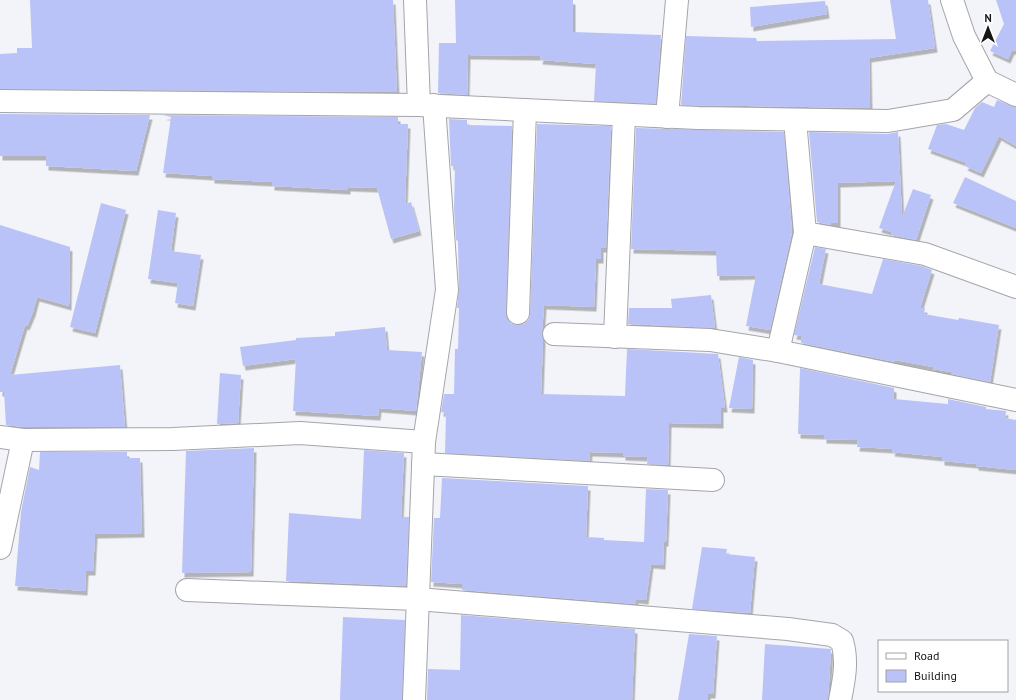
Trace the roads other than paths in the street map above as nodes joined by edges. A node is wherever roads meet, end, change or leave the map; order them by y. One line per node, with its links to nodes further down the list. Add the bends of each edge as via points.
1 (415, 0): 7 (street)
2 (677, 0): 10 (street)
3 (952, 0): 4 (street, via 964,36)
4 (987, 81): 5 (street); 11 (street, via 953,110 888,121)
5 (1016, 95)
6 (0, 102): 7 (street)
7 (426, 105): 8 (street); 21 (street, via 447,290)
8 (525, 110): 9 (street); 14 (street)
9 (624, 115): 10 (street); 16 (street)
10 (667, 117): 11 (street)
11 (795, 120): 12 (street)
12 (805, 234): 13 (street, via 925,254); 17 (street)
13 (1016, 287)
14 (518, 313)
15 (554, 334): 16 (street)
16 (615, 337): 17 (street, via 710,340)
17 (778, 351): 18 (street)
18 (1016, 400)
19 (0, 437): 20 (street)
20 (23, 440): 21 (street, via 173,439 300,433); 24 (street)
21 (424, 442): 22 (street)
22 (423, 464): 23 (street); 26 (street)
23 (713, 480)
24 (0, 548)
25 (187, 590): 26 (street)
26 (417, 599): 27 (street); 28 (street, via 788,629 832,635 842,641 846,654)
27 (414, 700)
28 (840, 700)

